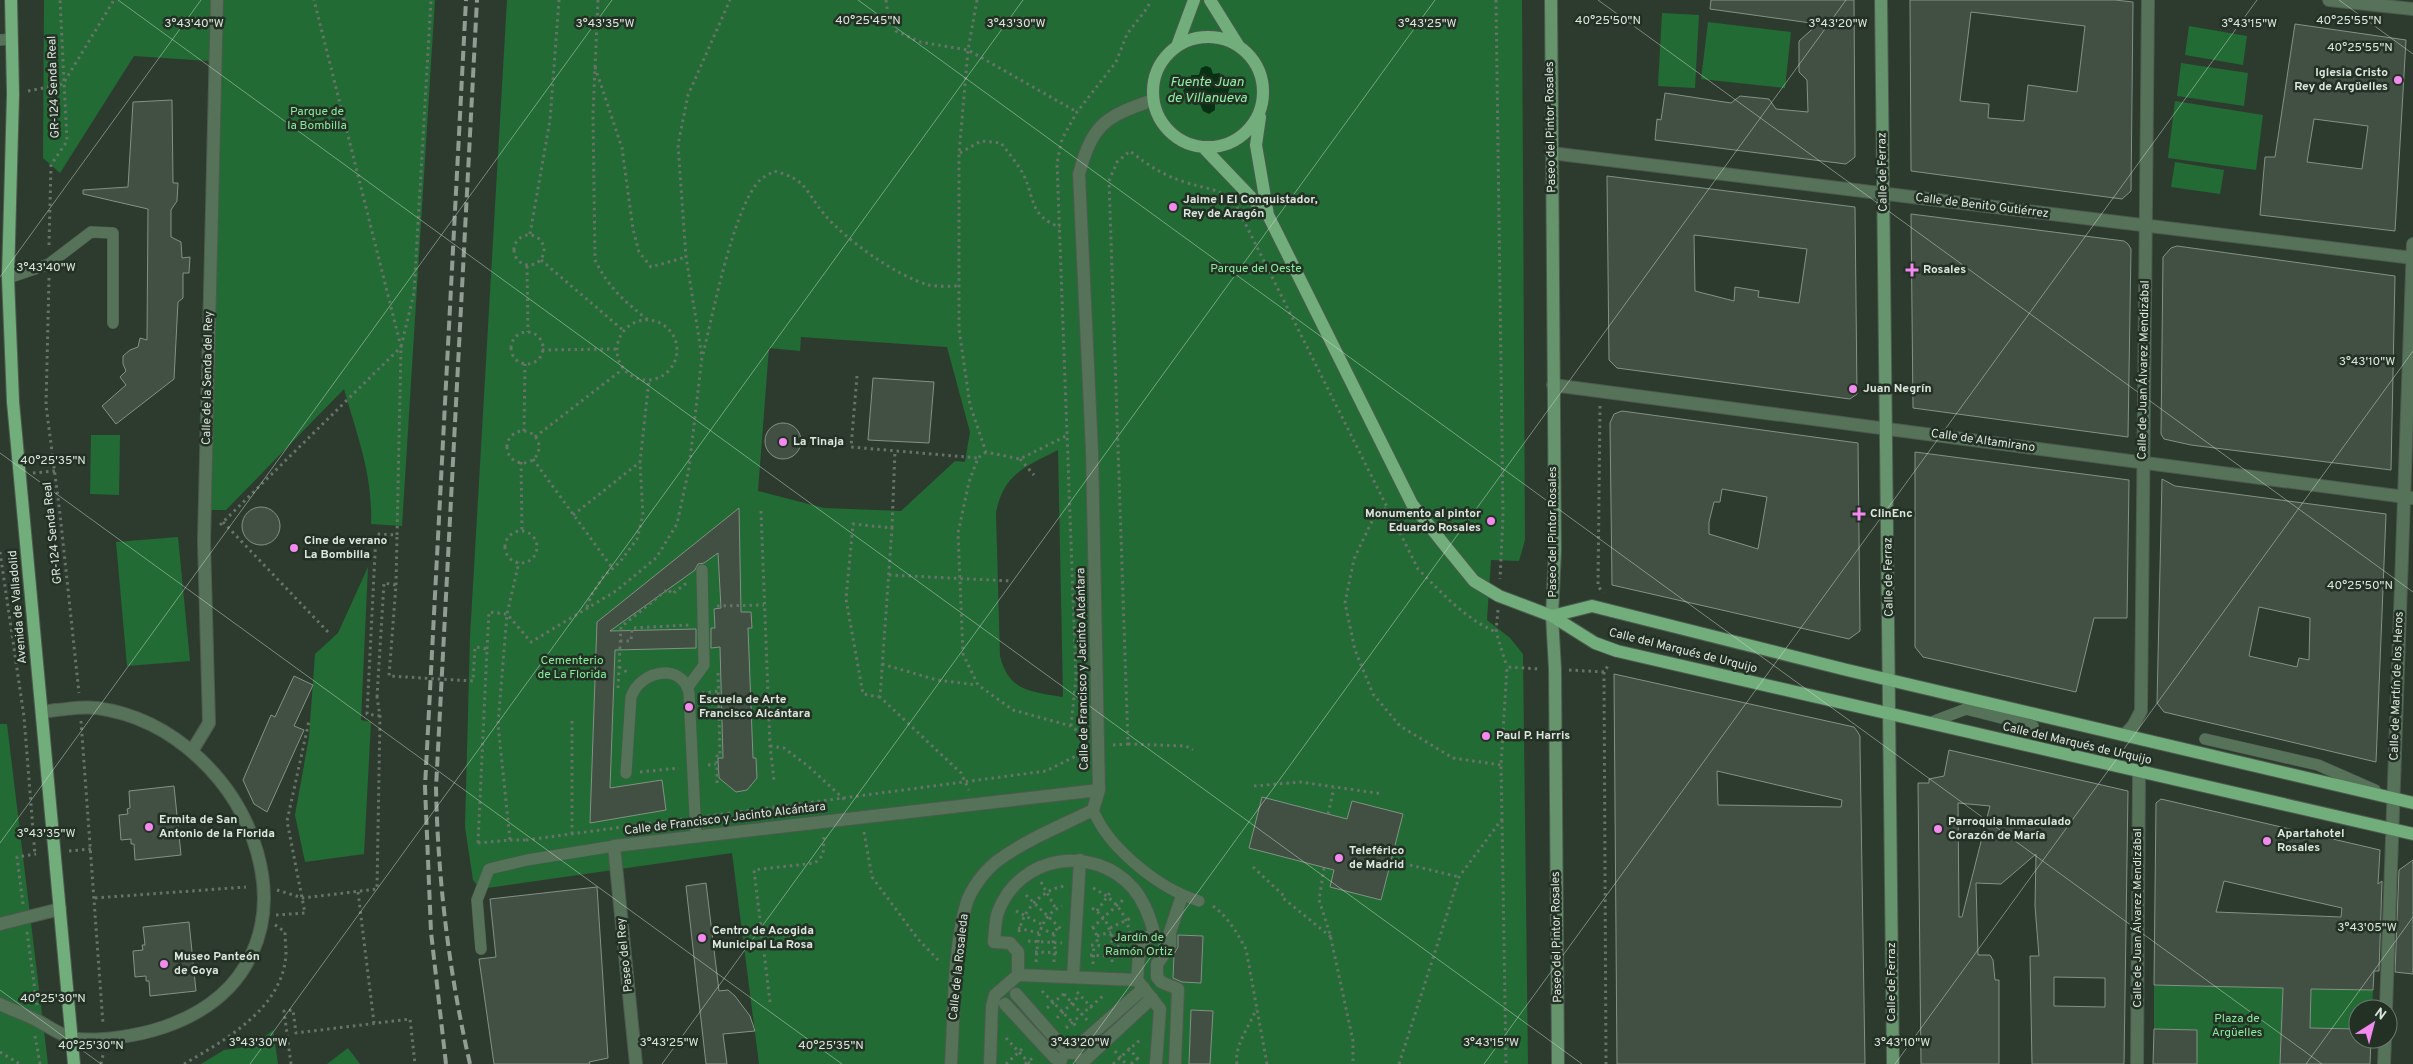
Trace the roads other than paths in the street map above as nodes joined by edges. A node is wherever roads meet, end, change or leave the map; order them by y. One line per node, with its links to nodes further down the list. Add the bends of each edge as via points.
1 (11, 0): 10 (main road, Avenida de Valladolid)
2 (217, 0): 38 (street, Calle de la Senda del Rey, via 204,541 209,723)
3 (1194, 0): 12 (main road)
4 (1210, 0): 11 (main road)
5 (1550, 0): 16 (main road, Paseo del Pintor Rosales)
6 (1882, 0): 17 (main road, Calle de Ferraz)
7 (2148, 0): 19 (street, Calle de Juan Álvarez Mendizábal)
8 (2329, 0): 9 (street)
9 (2413, 9)
10 (6, 40): 22 (main road, Avenida de Valladolid, via 13,94)
11 (1238, 45): 12 (main road, via 1208,37 1192,39); 14 (main road, via 1252,58 1260,74 1264,91)
12 (1177, 46): 13 (main road, via 1157,70)
13 (1153, 100): 15 (main road, via 1159,118 1170,132); 41 (street, Calle de Francisco y Jacinto Alcántara, via 1111,116 1098,128 1087,146 1079,174 1092,451)
14 (1261, 109): 15 (main road, via 1252,126 1239,138 1222,146); 18 (main road, via 1256,145)
15 (1203, 147): 18 (main road)
16 (1551, 153): 17 (street, Calle de Benito Gutiérrez); 24 (main road, Paseo del Pintor Rosales)
17 (1884, 194): 19 (street, Calle de Benito Gutiérrez); 25 (main road, Calle de Ferraz)
18 (1268, 216): 29 (main road, via 1412,504 1474,581 1499,596)
19 (2145, 226): 21 (street, Calle de Benito Gutiérrez); 26 (street, Calle de Juan Álvarez Mendizábal)
20 (2413, 244): 21 (street, Calle de Martín de los Heros)
21 (2413, 258): 27 (street, Calle de Martín de los Heros)
22 (8, 278): 23 (lane, via 49,264 91,232 113,233); 32 (main road, Avenida de Valladolid, via 15,421)
23 (113, 323)
24 (1553, 385): 25 (street, Calle de Altamirano); 29 (main road, Paseo del Pintor Rosales, via 1555,550)
25 (1887, 428): 26 (street, Calle de Altamirano); 30 (main road, Calle de Ferraz)
26 (2143, 462): 27 (street, Calle de Altamirano); 36 (street, Calle de Juan Álvarez Mendizábal, via 2141,711)
27 (2408, 497): 42 (street, Calle de Martín de los Heros)
28 (702, 570): 31 (lane, via 704,665)
29 (1552, 616): 30 (main road, Calle del Marqués de Urquijo, via 1592,606); 33 (main road, Calle del Marqués de Urquijo, via 1594,643 1617,651); 72 (main road, Paseo del Pintor Rosales)
30 (1890, 679): 33 (main road, Calle de Ferraz); 36 (main road, Calle del Marqués de Urquijo)
31 (688, 687): 39 (lane, via 672,674 660,674 641,680 635,688 631,697); 47 (lane)
32 (42, 712): 38 (street, via 80,708 115,711 154,724); 52 (main road, Avenida de Valladolid)
33 (1890, 714): 34 (main road, Calle del Marqués de Urquijo); 73 (main road, Calle de Ferraz)
34 (1929, 723): 35 (lane, via 1966,710); 40 (main road, Calle del Marqués de Urquijo)
35 (2033, 726)
36 (2125, 736): 42 (main road, Calle del Marqués de Urquijo)
37 (2205, 739): 42 (lane, via 2318,765)
38 (192, 751): 63 (street, via 224,785 243,816 259,855 264,886 263,915 255,944 241,971 223,994 194,1014 142,1034 105,1043)
39 (626, 773)
40 (2139, 773): 45 (main road, Calle del Marqués de Urquijo); 74 (street, Calle de Juan Álvarez Mendizábal)
41 (1099, 790): 44 (street); 47 (street, Calle de Francisco y Jacinto Alcántara)
42 (2393, 798): 43 (main road, Calle del Marqués de Urquijo); 45 (street, Calle de Martín de los Heros)
43 (2413, 803)
44 (1093, 810): 50 (lane, via 1102,828 1145,872); 69 (street, Calle de la Rosaleda, via 1019,847 996,863 966,904 957,972)
45 (2393, 830): 46 (main road, Calle del Marqués de Urquijo); 60 (street, Calle de Martín de los Heros)
46 (2413, 834)
47 (696, 836): 48 (street, Calle de Francisco y Jacinto Alcántara)
48 (614, 846): 54 (lane, via 489,868 477,900); 68 (street, Paseo del Rey)
49 (1080, 860): 55 (street, via 1055,862 1034,871 1015,885 1002,903 994,942 1010,943 1018,952); 56 (street); 57 (street, via 1100,865 1121,877 1134,889 1148,911 1154,933 1140,944)
50 (1182, 896): 51 (lane); 71 (street, via 1170,932 1170,946 1155,970 1161,982 1178,990)
51 (1199, 901)
52 (60, 909): 53 (street); 63 (main road, Avenida de Valladolid)
53 (0, 924)
54 (481, 949)
55 (1018, 975): 56 (street); 66 (street, via 995,995)
56 (1073, 982): 57 (street)
57 (1140, 984): 59 (street); 65 (street)
58 (1016, 994): 65 (street, via 1056,1037)
59 (1152, 998): 65 (street, via 1086,1059); 70 (street, via 1160,1008)
60 (2386, 999)
61 (0, 1004): 63 (street)
62 (1005, 1004): 65 (street, via 1055,1058)
63 (71, 1038): 67 (main road, Avenida de Valladolid)
64 (2385, 1049): 75 (street)
65 (1071, 1059)
66 (990, 1062)
67 (74, 1064)
68 (636, 1064)
69 (951, 1064)
70 (1156, 1064)
71 (1175, 1064)
72 (1558, 1064)
73 (1893, 1064)
74 (2137, 1064)
75 (2384, 1064)

